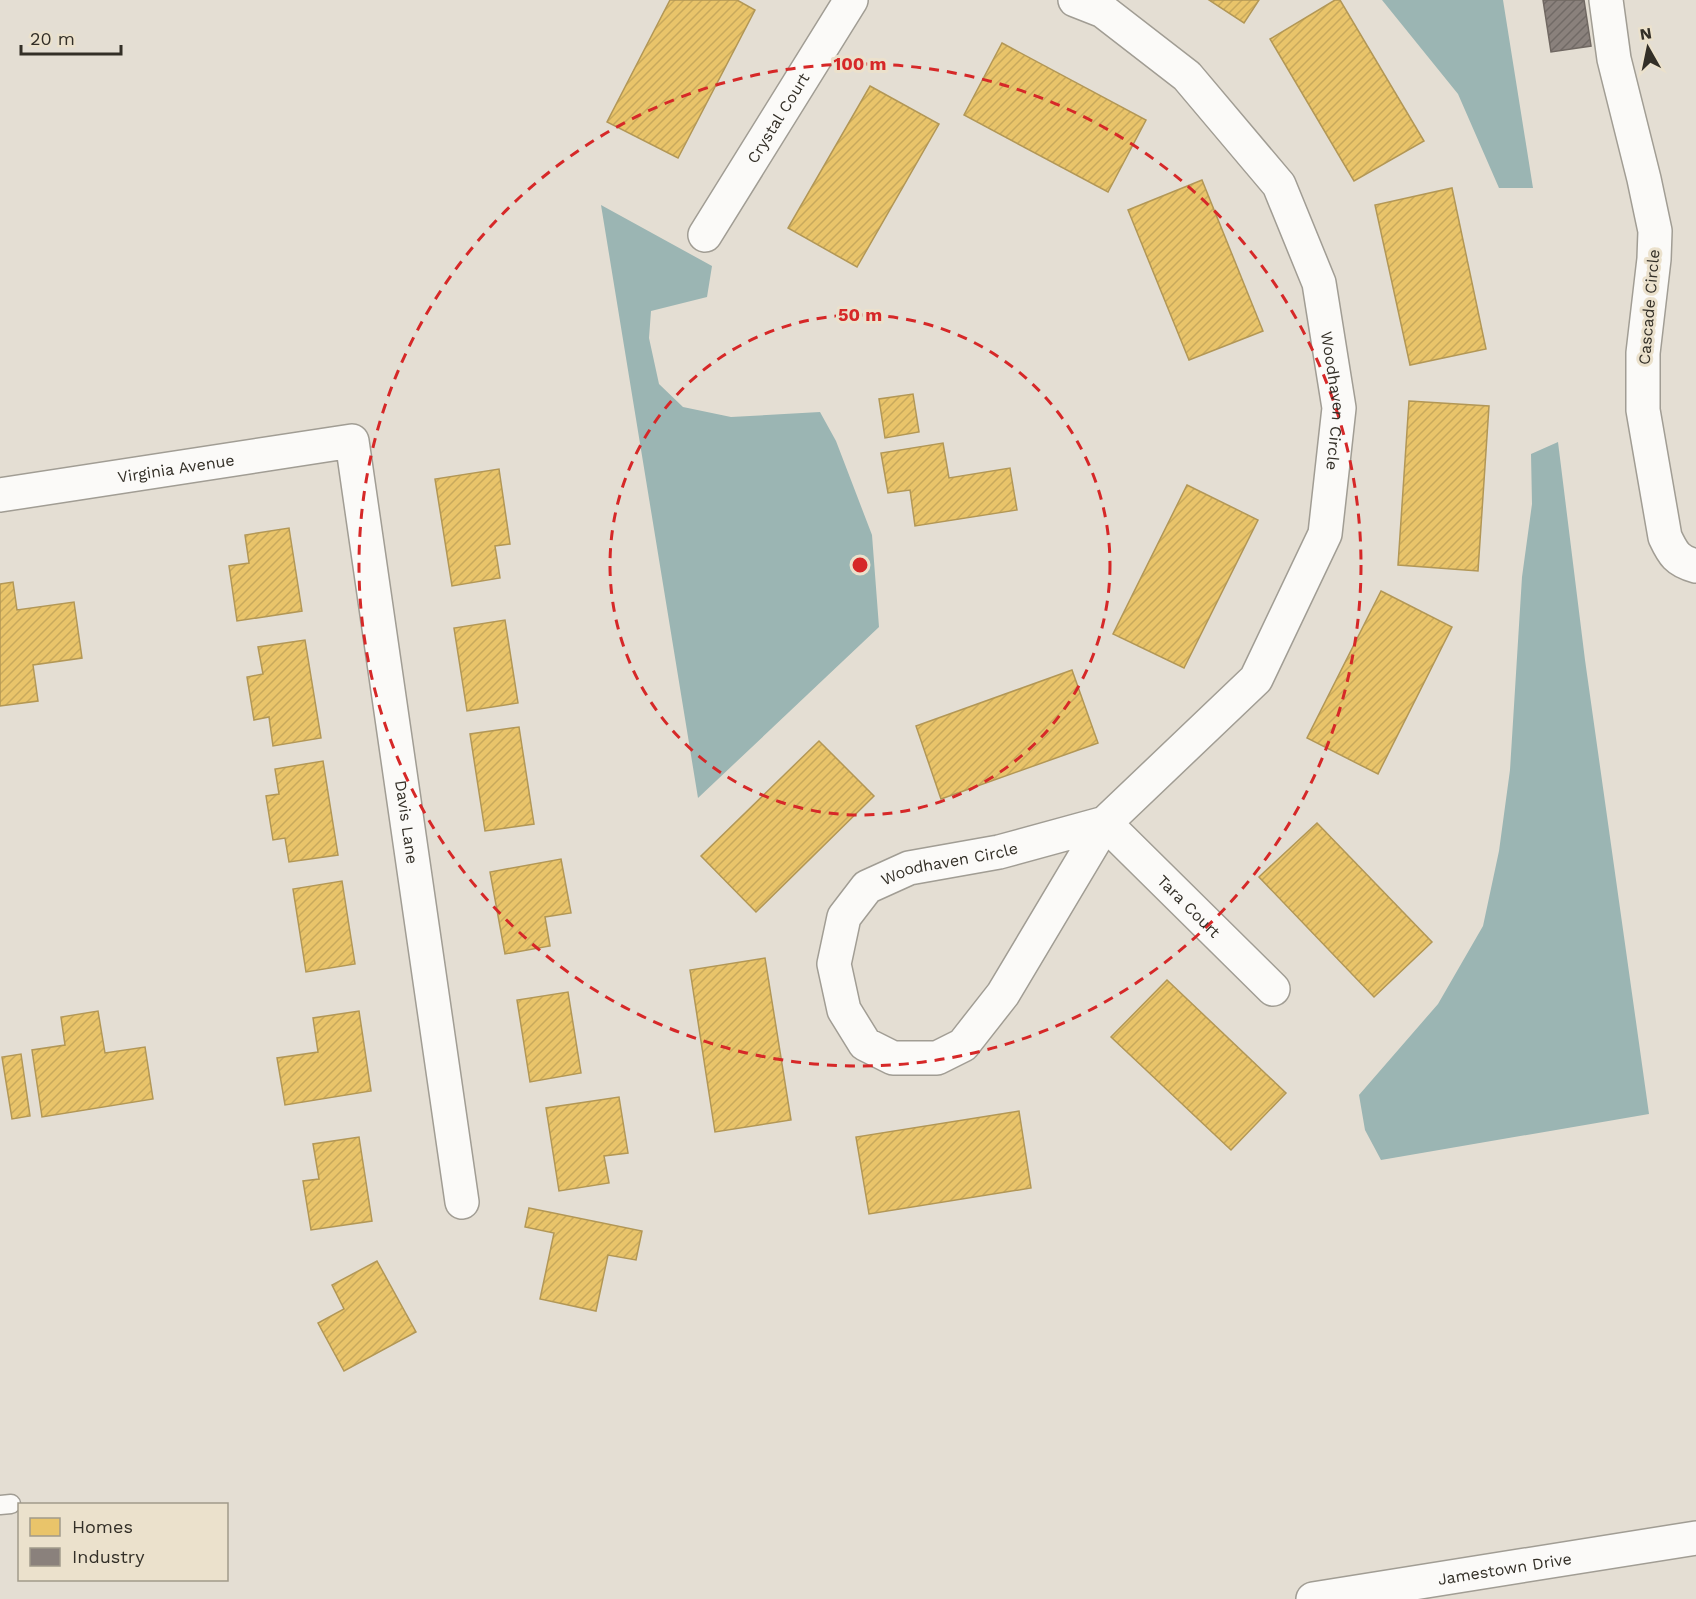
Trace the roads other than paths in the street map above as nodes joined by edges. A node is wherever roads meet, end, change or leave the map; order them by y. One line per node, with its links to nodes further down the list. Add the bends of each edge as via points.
1 (851, 0): 4 (street, Crystal Court)
2 (1076, 0): 8 (street, Woodhaven Circle, via 1103,11 1187,76 1279,185 1319,283 1339,408 1325,534 1256,680)
3 (1606, 0): 7 (street, Cascade Circle, via 1614,59 1655,231 1643,353 1643,410 1665,537 1673,554)
4 (705, 235)
5 (352, 441): 6 (street, Virginia Avenue); 10 (street, Davis Lane)
6 (0, 495)
7 (1696, 566)
8 (1104, 823): 8 (street, Woodhaven Circle, via 1003,994 963,1046 937,1058 893,1058 865,1044 844,1010 834,964 844,917 867,887 909,868 999,852); 9 (street, Tara Court)
9 (1273, 988)
10 (462, 1202)
11 (1696, 1538): 12 (street, Jamestown Drive)
12 (1313, 1599)

